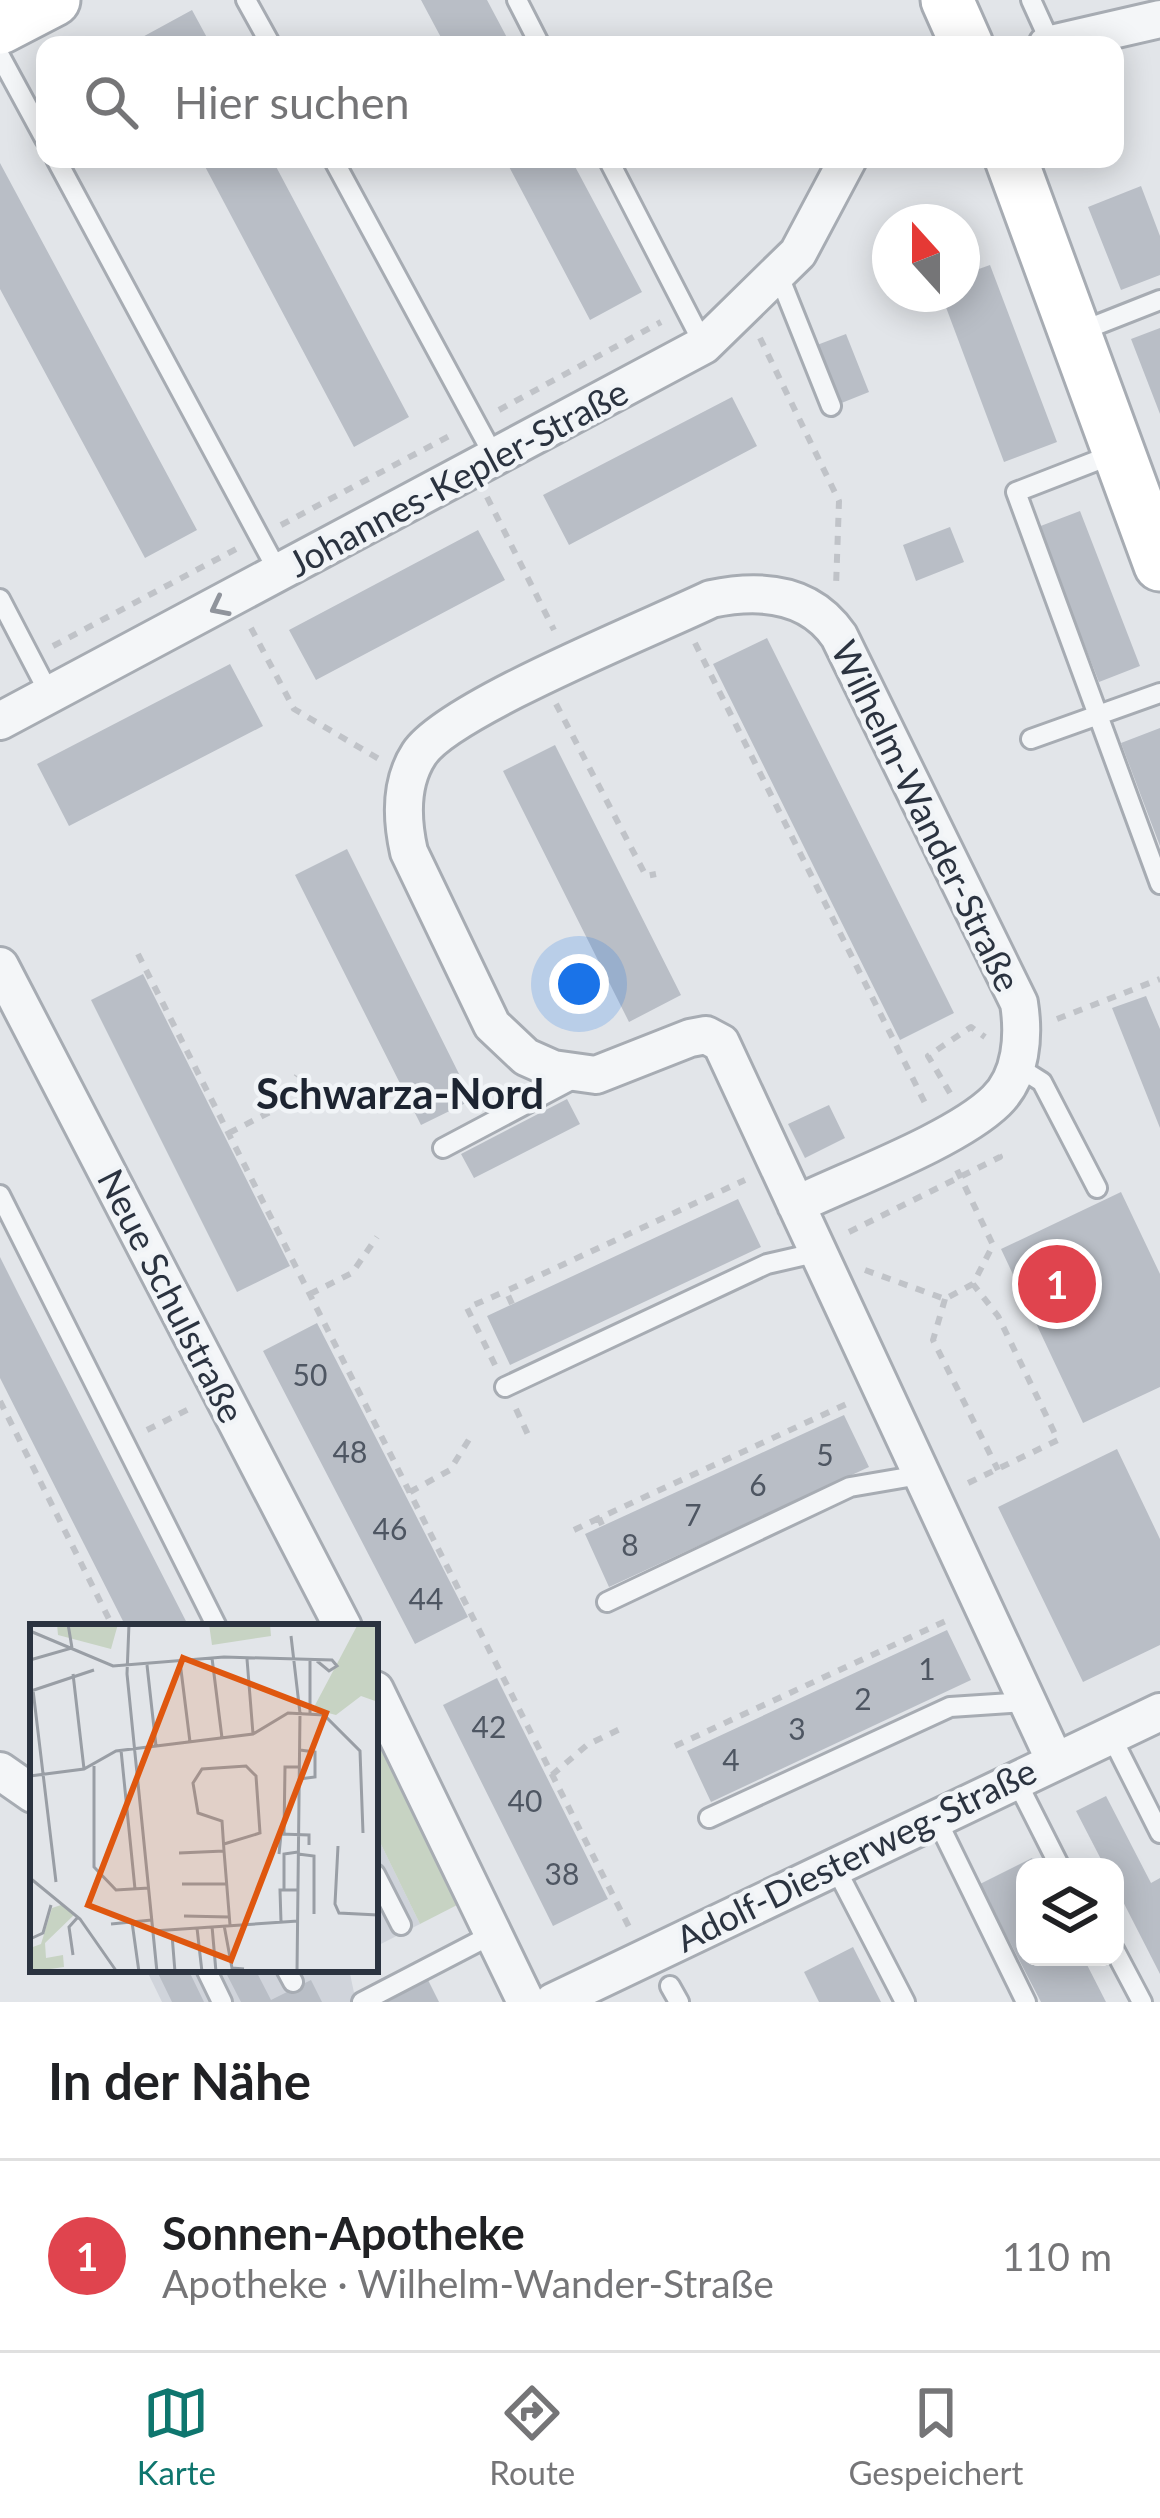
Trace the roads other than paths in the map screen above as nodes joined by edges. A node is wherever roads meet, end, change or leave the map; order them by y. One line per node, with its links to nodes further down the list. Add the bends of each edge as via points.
1 (54, 0): 7 (street)
2 (246, 0): 8 (lane)
3 (517, 0): 9 (lane)
4 (947, 0): 10 (street)
5 (1031, 0): 11 (lane)
6 (1160, 19): 12 (street)
7 (0, 28)
8 (266, 36)
9 (535, 36)
10 (963, 36)
11 (1046, 36)
12 (1085, 36)
13 (0, 56): 14 (lane)
14 (36, 122)
15 (61, 168): 28 (lane)
16 (338, 168): 26 (lane, via 475,422)
17 (613, 168): 23 (lane)
18 (843, 168): 20 (street, Johannes-Kepler-Straße)
19 (1014, 168): 22 (street)
20 (779, 276): 23 (street, Johannes-Kepler-Straße); 24 (lane)
21 (1160, 300): 22 (lane)
22 (1075, 334): 25 (street)
23 (704, 345): 26 (street, Johannes-Kepler-Straße)
24 (831, 406)
25 (1119, 452): 27 (street); 32 (lane, via 1016,492)
26 (484, 464): 28 (street, Johannes-Kepler-Straße)
27 (1157, 546)
28 (280, 575): 31 (street, Johannes-Kepler-Straße, one-way to 31)
29 (0, 599): 31 (lane)
30 (1160, 694): 32 (lane)
31 (50, 695): 33 (street, Johannes-Kepler-Straße)
32 (1098, 715): 34 (lane); 35 (lane)
33 (0, 721)
34 (1030, 740)
35 (1160, 884)
36 (0, 966): 48 (street, Neue Schulstraße)
37 (1017, 1061): 38 (street, Wilhelm-Wander-Straße, via 1018,1003 833,627 791,598 761,592 711,598 434,736 406,783 409,853 492,1024 526,1057); 40 (lane, via 1042,1082); 42 (street, via 998,1100)
38 (582, 1075): 39 (lane); 42 (street, via 616,1071 691,1037 722,1043)
39 (443, 1148)
40 (1097, 1188)
41 (0, 1196): 47 (lane)
42 (796, 1205): 43 (street)
43 (815, 1253): 44 (lane, via 767,1264); 45 (street)
44 (506, 1387)
45 (926, 1488): 46 (lane, via 850,1487); 49 (street)
46 (608, 1602)
47 (215, 1624)
48 (341, 1624)
49 (1027, 1702): 53 (street); 58 (lane, via 950,1707)
50 (379, 1708): 64 (street)
51 (1160, 1712): 52 (street, Adolf-Diesterweg-Straße)
52 (1110, 1734): 53 (street, Adolf-Diesterweg-Straße); 59 (lane)
53 (1054, 1759): 55 (street, Adolf-Diesterweg-Straße)
54 (0, 1771): 56 (street)
55 (1015, 1778): 57 (street, Adolf-Diesterweg-Straße); 60 (lane)
56 (30, 1792)
57 (935, 1816): 61 (street, Adolf-Diesterweg-Straße); 72 (lane)
58 (709, 1818)
59 (1160, 1833)
60 (1055, 1858)
61 (834, 1865): 70 (street, Adolf-Diesterweg-Straße); 71 (lane)
62 (378, 1880): 63 (lane)
63 (401, 1924)
64 (493, 1934): 68 (lane); 69 (street)
65 (1123, 1966): 73 (lane)
66 (207, 1972): 67 (lane)
67 (222, 2002)
68 (362, 2002)
69 (526, 2002)
70 (553, 2002)
71 (905, 2002)
72 (1026, 2002)
73 (1142, 2002)

